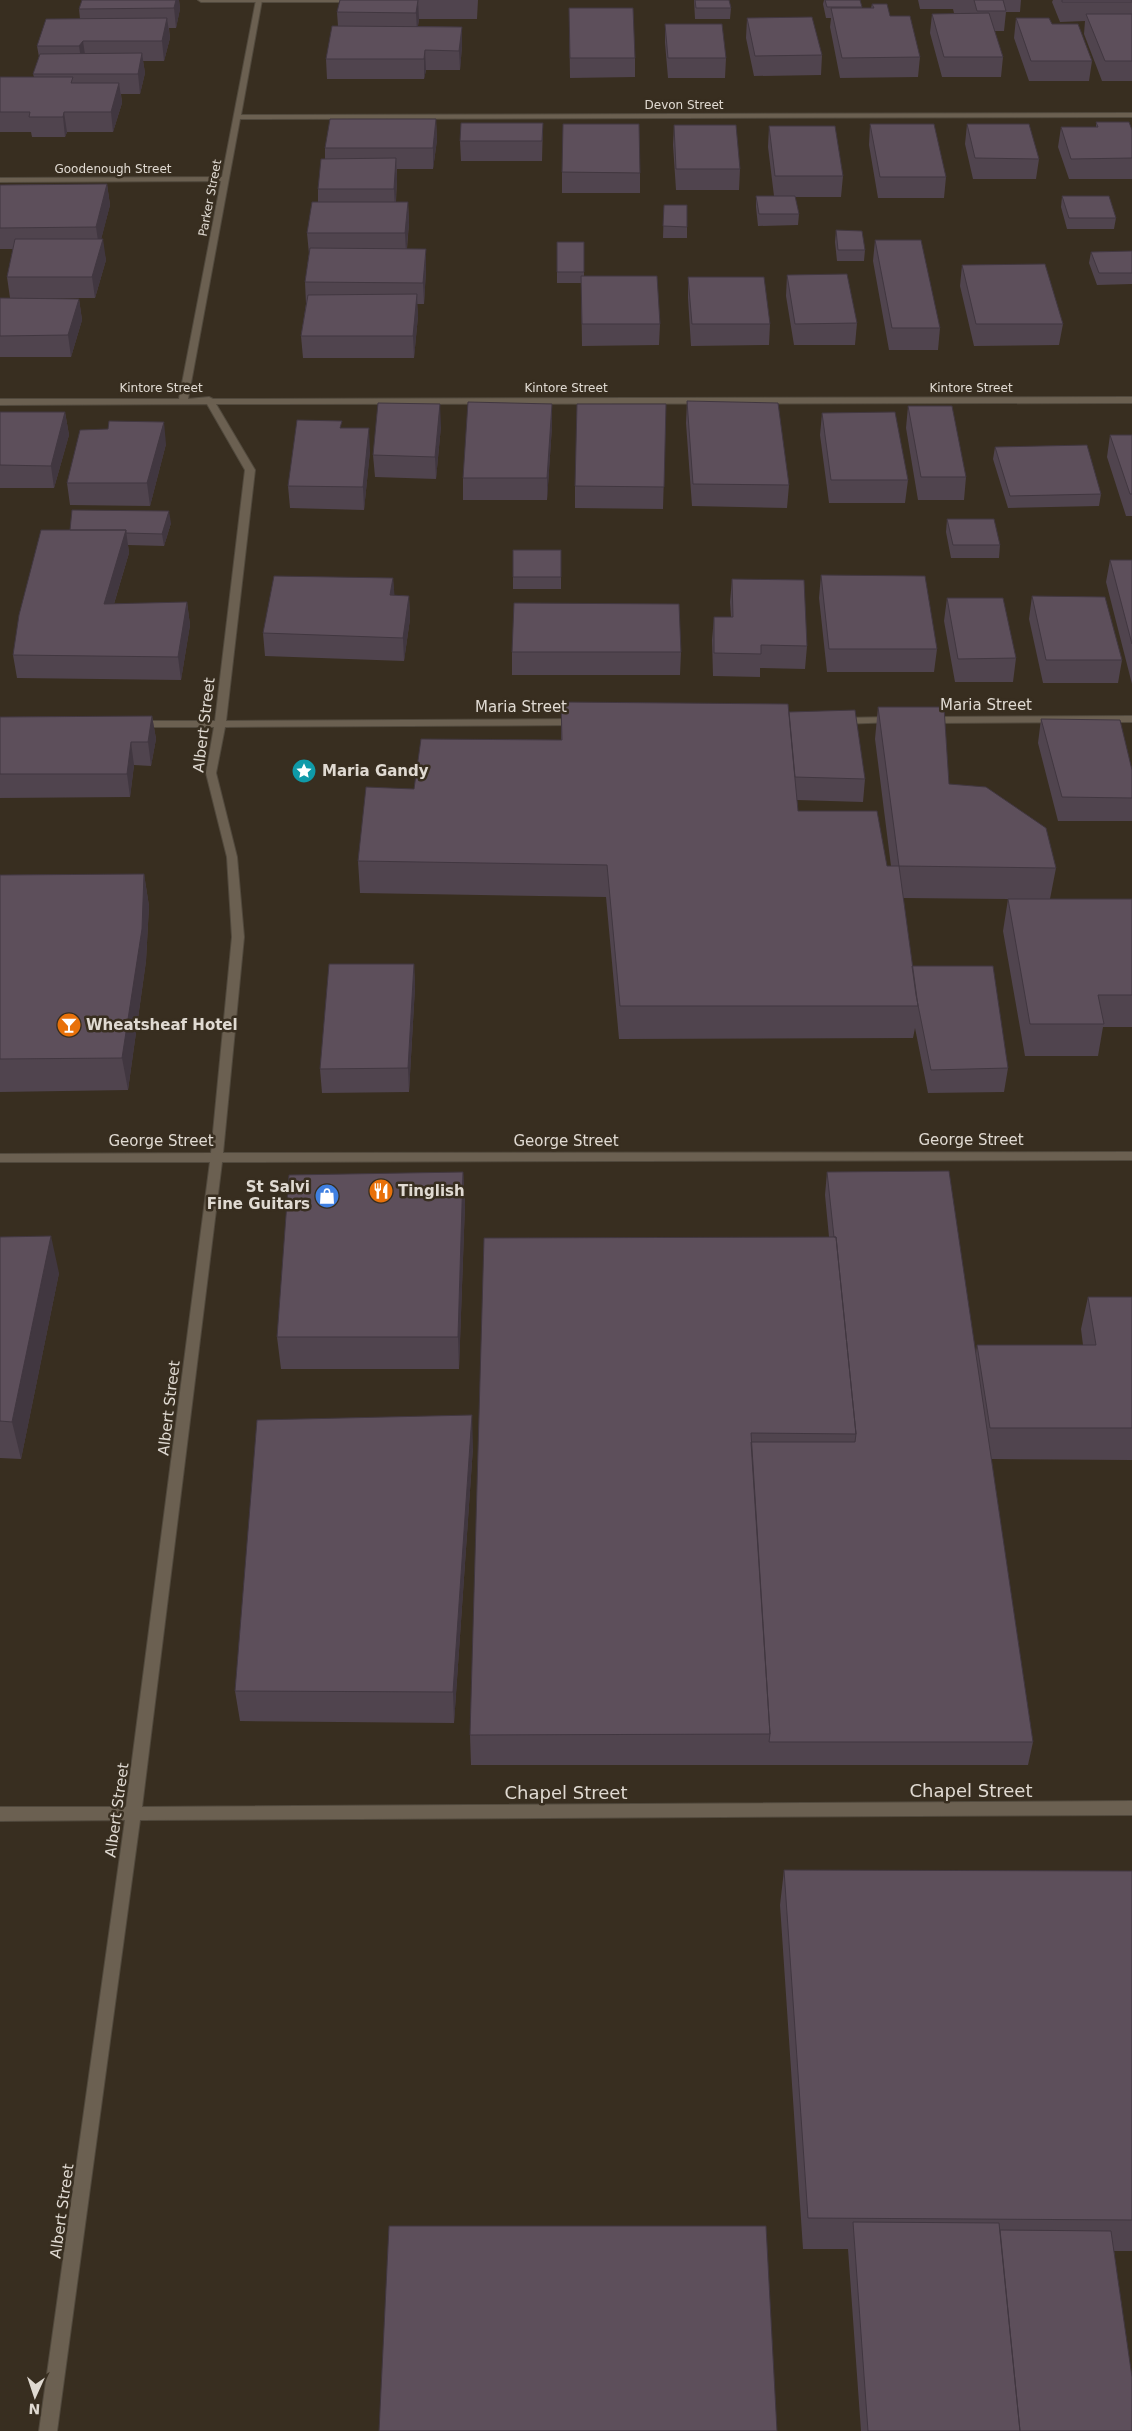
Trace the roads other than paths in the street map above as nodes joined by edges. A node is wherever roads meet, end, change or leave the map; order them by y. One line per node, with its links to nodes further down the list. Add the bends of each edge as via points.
1 (201, 0): 2 (street)
2 (259, 0): 3 (street); 5 (street, Parker Street)
3 (339, 0)
4 (1132, 115): 5 (street, Devon Street)
5 (237, 117): 6 (street, Parker Street)
6 (225, 179): 7 (street, Goodenough Street); 8 (street, Parker Street)
7 (0, 180)
8 (183, 400): 9 (street, Kintore Street); 11 (street, Kintore Street)
9 (209, 400): 10 (street, Kintore Street); 18 (street, Albert Street, via 250,470)
10 (1132, 400)
11 (0, 402)
12 (1132, 719): 14 (street, Maria Street)
13 (902, 720): 15 (street)
14 (922, 720)
15 (832, 721)
16 (593, 722): 18 (street, Maria Street)
17 (126, 724): 18 (street, Maria Street)
18 (220, 724): 20 (street, Albert Street, via 211,773 232,857 238,937)
19 (1132, 1156): 20 (street, George Street)
20 (217, 1157): 21 (street, George Street); 24 (street, Albert Street)
21 (0, 1158)
22 (1132, 1808): 24 (street, Chapel Street)
23 (0, 1814): 24 (street, Chapel Street)
24 (133, 1814): 25 (street, Albert Street)
25 (48, 2431)

